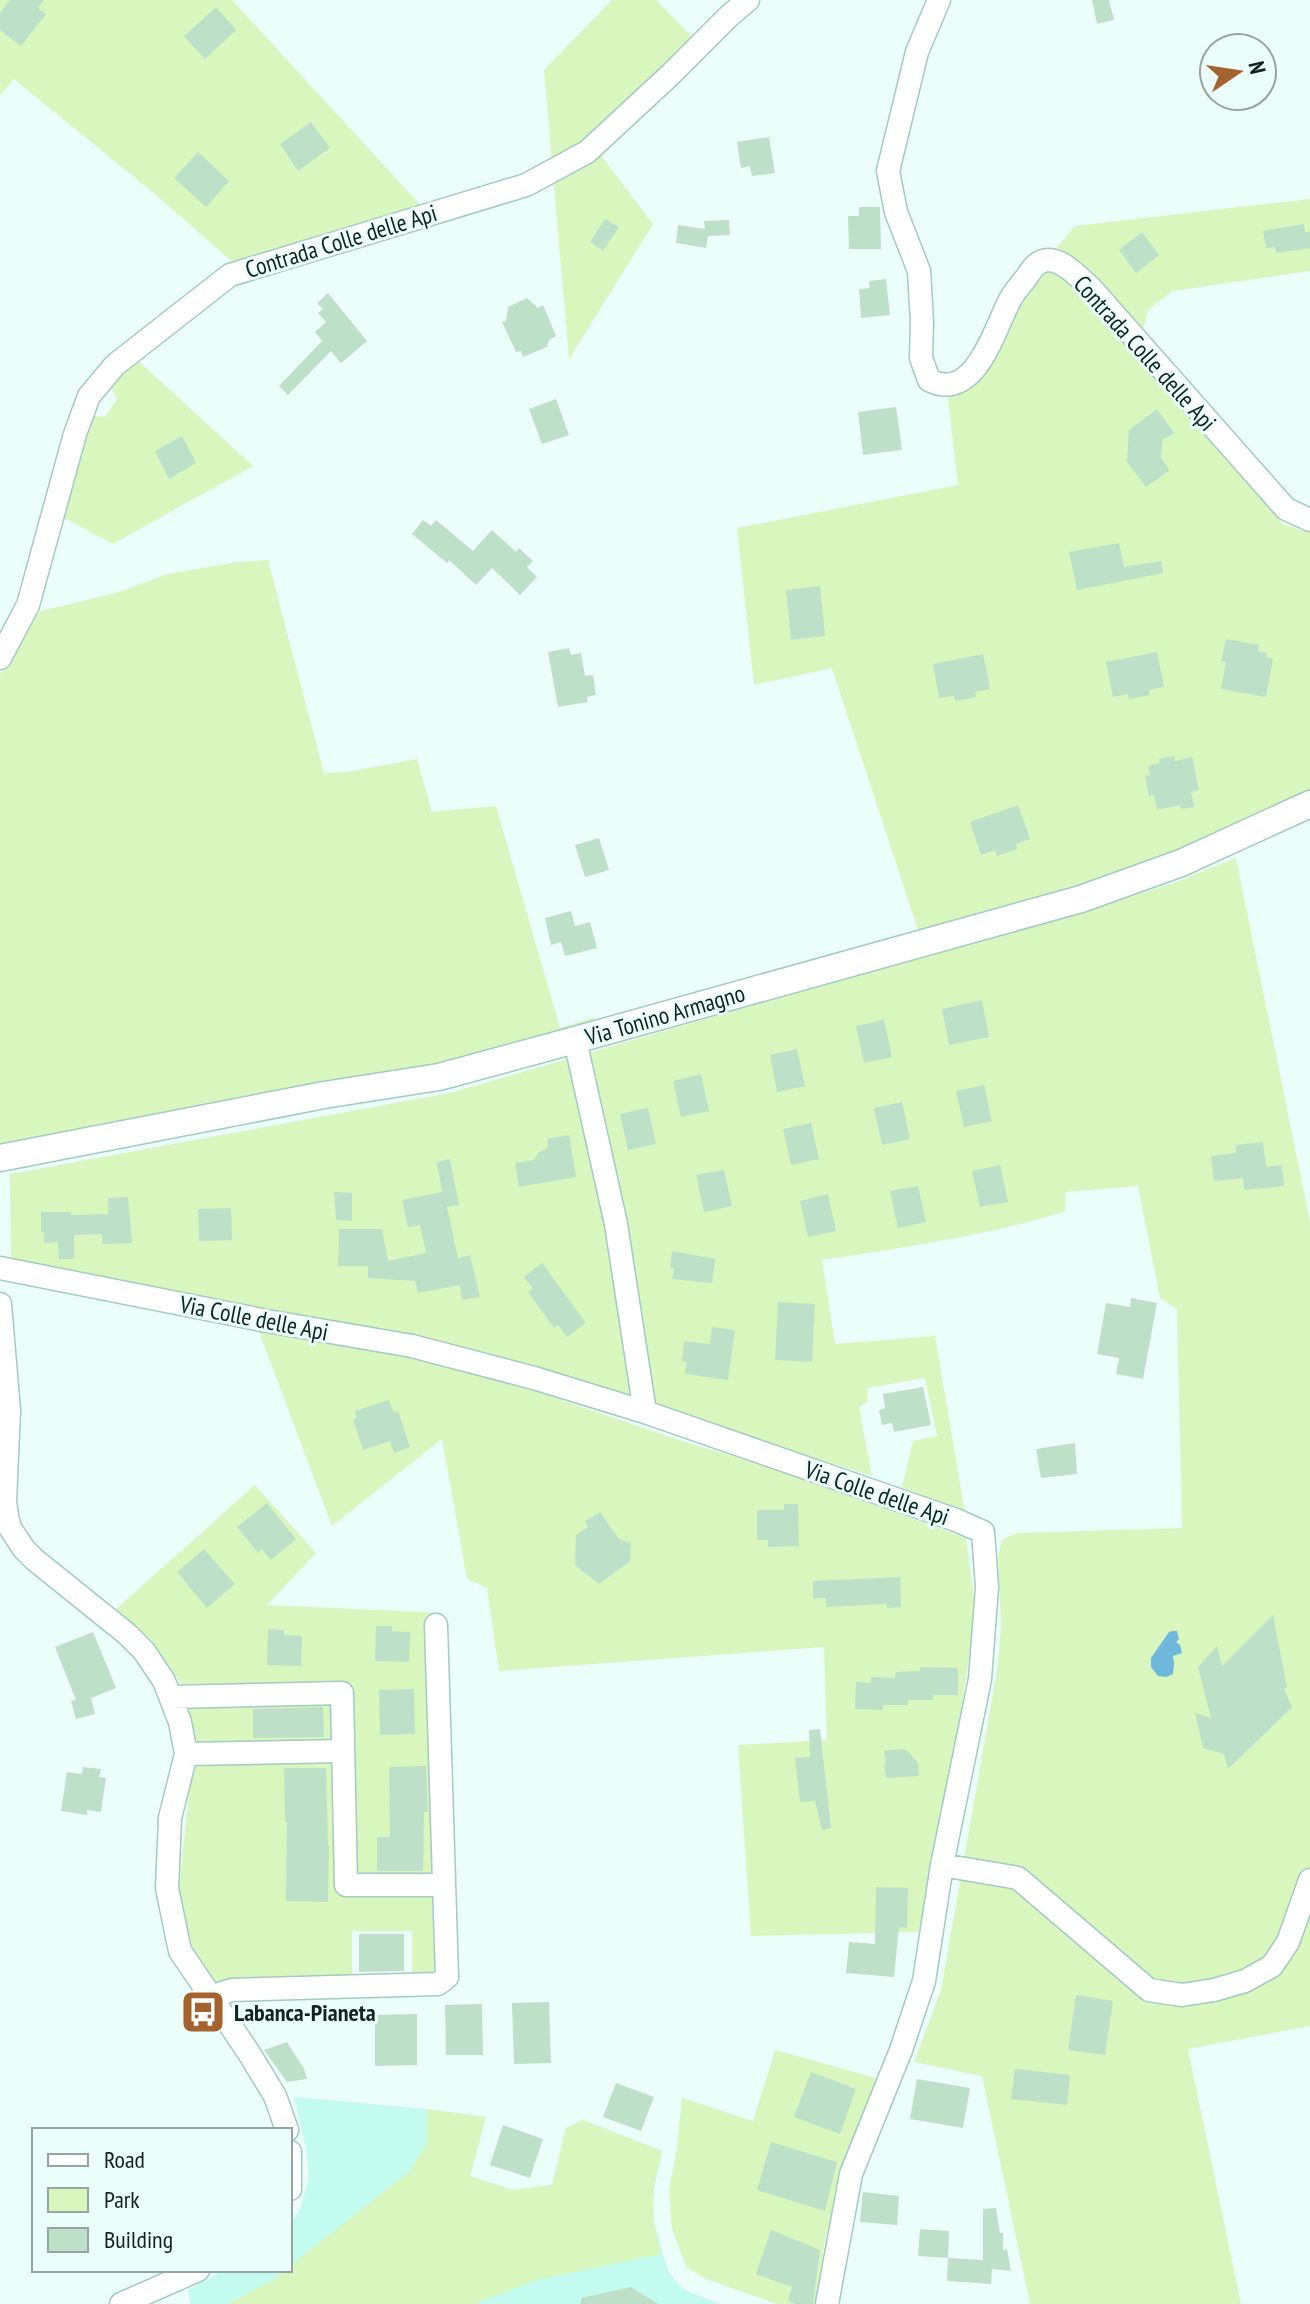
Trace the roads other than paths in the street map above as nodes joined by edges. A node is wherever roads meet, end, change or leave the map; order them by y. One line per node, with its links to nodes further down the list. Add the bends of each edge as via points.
1 (748, 0): 4 (street, Contrada Colle delle Api, via 587,152 526,185 230,275 115,365 89,396 28,605)
2 (939, 0): 3 (street, Contrada Colle delle Api, via 917,52 888,171 896,212 919,271 921,358 929,380 940,385 972,373 1011,297 1037,263 1061,263 1090,287 1286,509)
3 (1310, 520)
4 (0, 658)
5 (1310, 804): 6 (street, Via Tonino Armagno, via 1181,863 1081,899)
6 (575, 1040): 7 (street, Via Tonino Armagno, via 439,1077); 10 (street, via 616,1224)
7 (0, 1158)
8 (0, 1268): 10 (street, Via Colle delle Api, via 412,1346)
9 (0, 1304): 11 (street, via 9,1410)
10 (645, 1412): 18 (street, Via Colle delle Api, via 983,1532 987,1587 980,1679)
11 (2, 1500): 13 (street, via 10,1528)
12 (0, 1538): 13 (street)
13 (24, 1549): 15 (street, via 144,1651)
14 (436, 1625): 20 (street)
15 (171, 1697): 16 (street, via 342,1693); 17 (street)
16 (343, 1751): 17 (street); 20 (street, via 346,1885)
17 (186, 1754): 21 (street, via 170,1818 167,1888 180,1951)
18 (942, 1865): 19 (street, via 1018,1878 1149,1990 1182,1995 1245,1981 1272,1966 1288,1942); 25 (street, Via Colle delle Api, via 924,1981 851,2174)
19 (1310, 1880)
20 (444, 1885): 21 (street, via 447,1977 438,1984 232,1990)
21 (210, 1997): 22 (street, via 275,2096)
22 (286, 2128)
23 (193, 2272): 24 (street)
24 (121, 2304)
25 (827, 2304)

